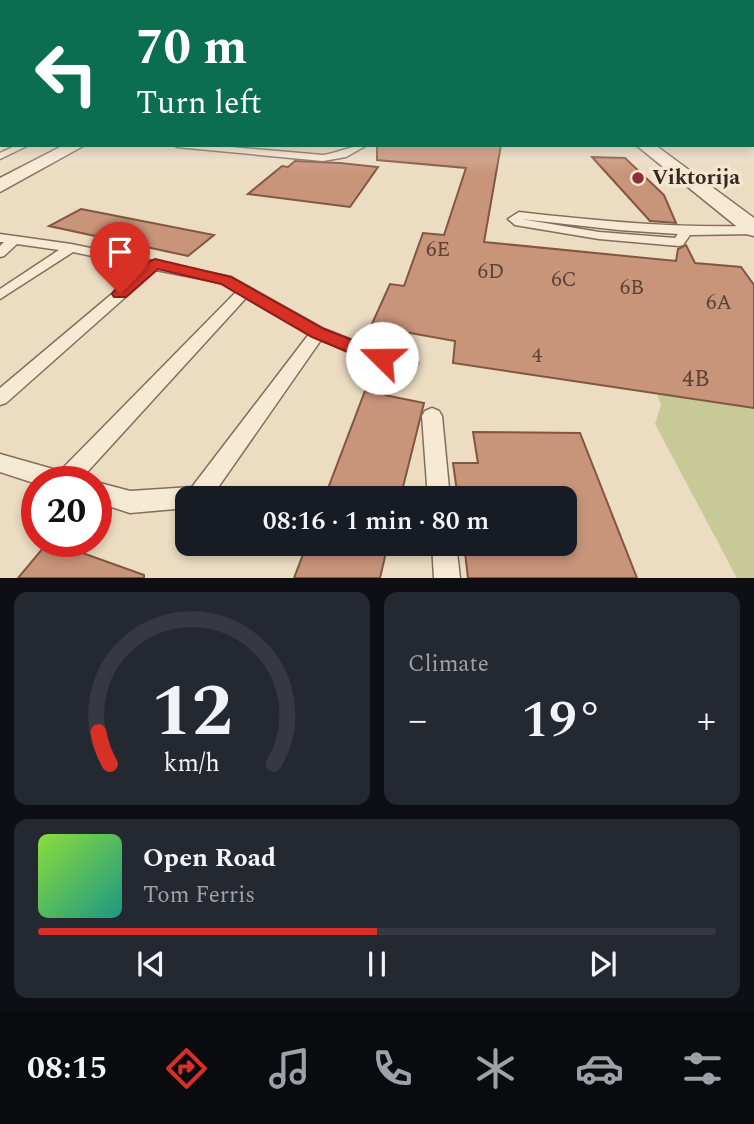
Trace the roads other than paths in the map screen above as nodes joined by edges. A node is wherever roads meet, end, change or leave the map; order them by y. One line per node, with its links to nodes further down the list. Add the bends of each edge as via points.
1 (20, 147): 6 (lane)
2 (73, 147): 7 (street)
3 (199, 147): 4 (lane, via 323,158)
4 (359, 147)
5 (647, 147): 8 (street)
6 (0, 156)
7 (2, 184)
8 (754, 230): 9 (lane)
9 (686, 231): 9 (lane, via 519,215 514,219 572,233 641,241 679,242)
10 (7, 239): 11 (lane); 12 (lane)
11 (71, 248): 13 (lane); 15 (lane)
12 (0, 253)
13 (155, 264): 14 (lane, via 226,280); 18 (lane)
14 (245, 291): 16 (lane); 21 (lane)
15 (0, 295)
16 (318, 333): 17 (lane, via 382,358); 24 (lane, via 198,497 130,502)
17 (410, 363)
18 (0, 398)
19 (432, 416): 23 (lane)
20 (0, 463): 22 (lane)
21 (77, 466)
22 (21, 469)
23 (438, 486)
24 (112, 497)
25 (445, 556): 26 (lane)
26 (447, 578)

